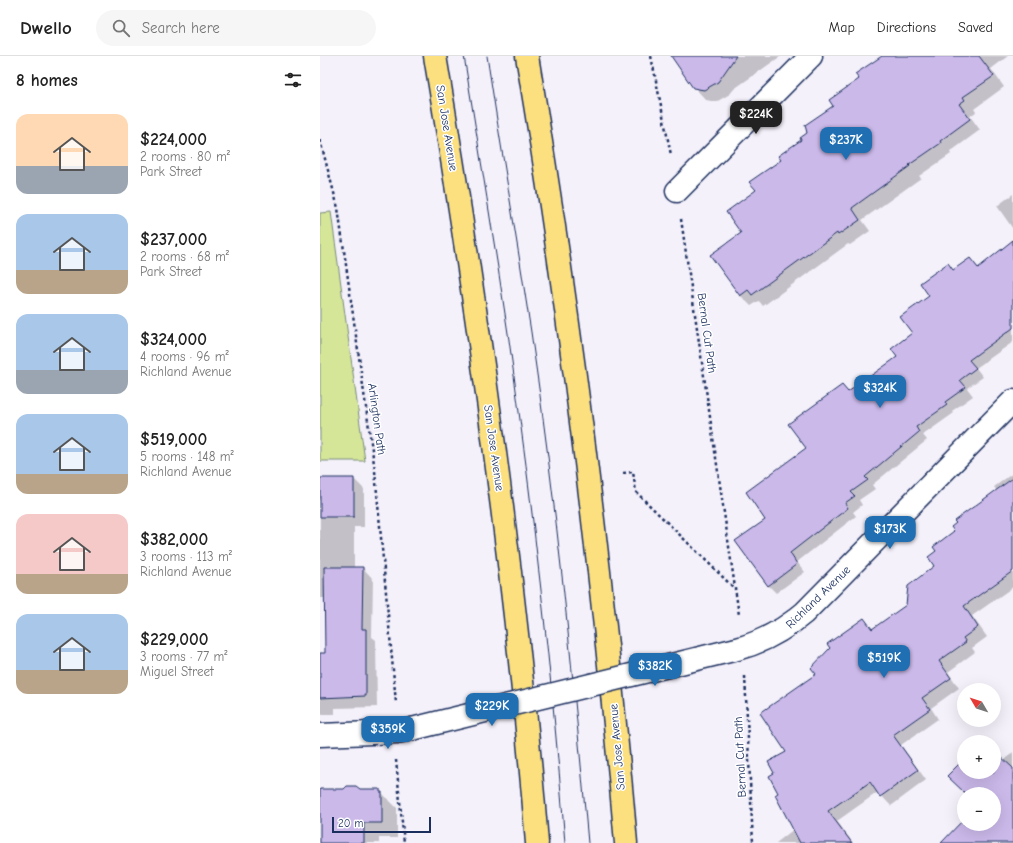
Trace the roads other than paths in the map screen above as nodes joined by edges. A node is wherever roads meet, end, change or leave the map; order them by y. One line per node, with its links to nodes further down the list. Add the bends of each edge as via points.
1 (435, 56): 7 (main road, San Jose Avenue, via 500,489 517,623)
2 (527, 56): 8 (main road, San Jose Avenue, via 569,327 589,484)
3 (811, 56): 4 (street)
4 (677, 190)
5 (1013, 401): 6 (street, Richland Avenue, bridge, via 804,613 772,637 737,649 412,729 397,732)
6 (320, 735)
7 (537, 843)
8 (626, 843)

